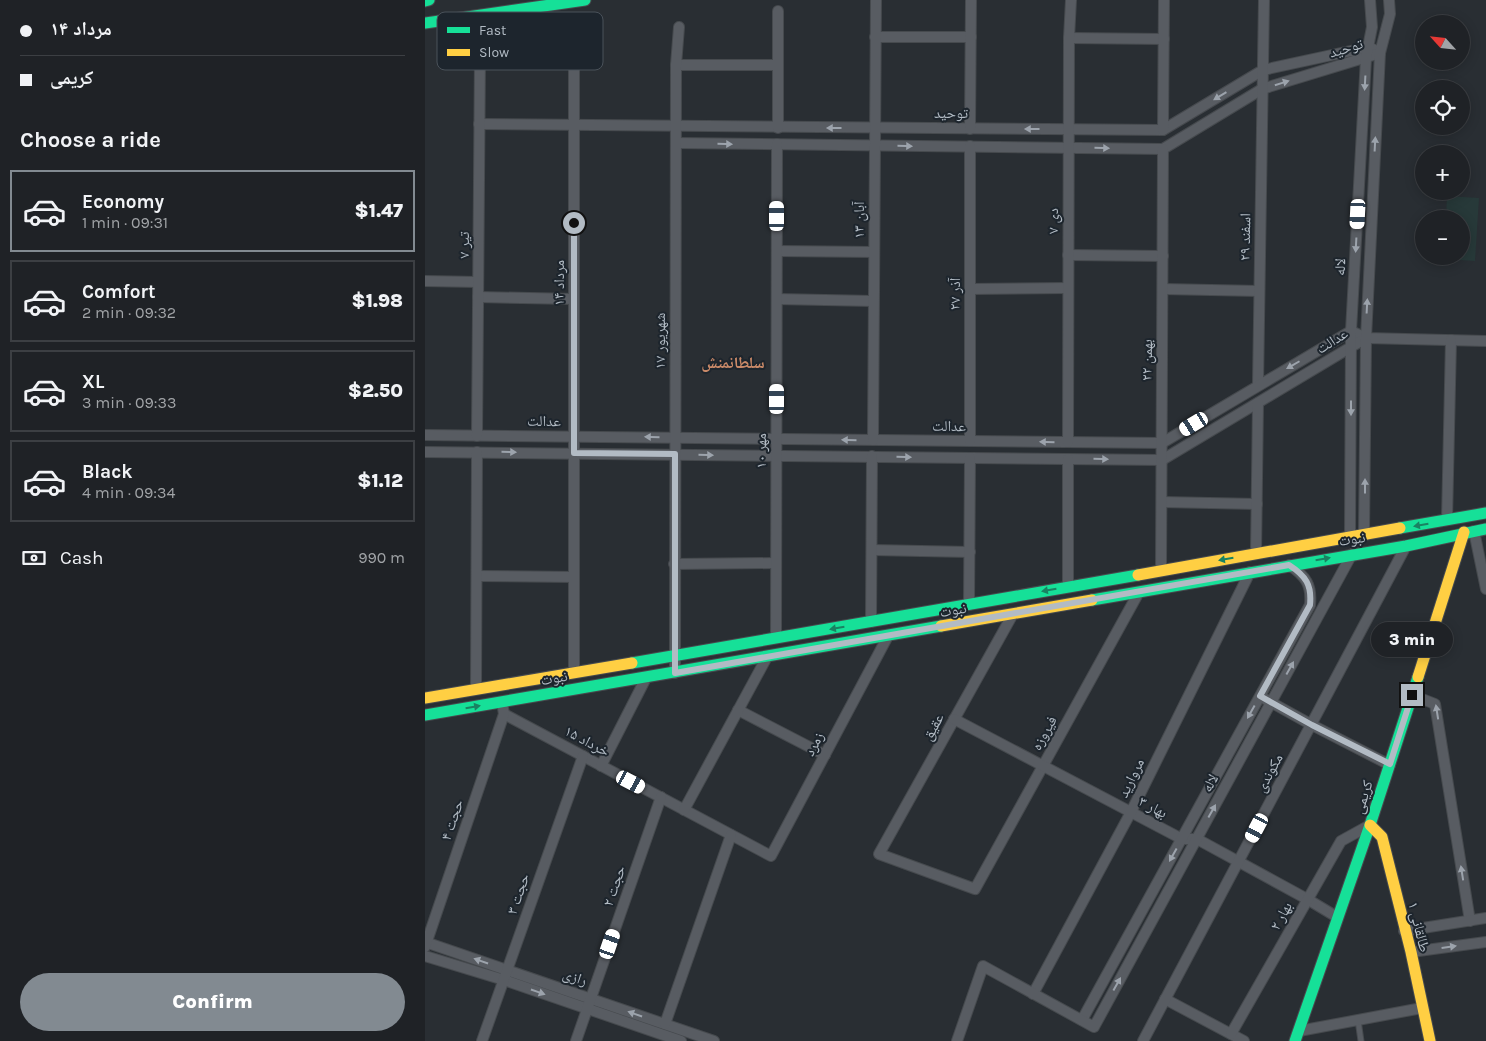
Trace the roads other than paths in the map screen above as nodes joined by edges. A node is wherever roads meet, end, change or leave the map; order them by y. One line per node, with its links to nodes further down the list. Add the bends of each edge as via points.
1 (429, 0): 10 (main road)
2 (585, 0): 12 (main road)
3 (876, 0): 14 (street, ۱۳ آبان)
4 (971, 0): 15 (street)
5 (1071, 0): 16 (street, ۷ دی)
6 (1164, 0): 17 (street)
7 (1264, 0): 25 (street)
8 (1370, 0): 18 (street, لاله, via 1373,27)
9 (1389, 0): 19 (street, لاله, via 1390,14)
10 (425, 1)
11 (778, 11): 22 (street)
12 (502, 12)
13 (679, 27): 21 (street, ۱۷ شهریور)
14 (875, 37): 15 (street); 31 (street, ۱۳ آبان)
15 (971, 38): 32 (street)
16 (1069, 38): 17 (street); 33 (street, ۷ دی)
17 (1164, 39): 34 (street)
18 (1369, 47): 19 (street, توحید); 20 (street, لاله); 25 (street, توحید)
19 (1380, 53): 20 (street, توحید); 56 (street, لاله, one-way to 19)
20 (1366, 58): 26 (street, توحید, one-way to 20); 55 (street, لاله, one-way to 55)
21 (676, 64): 22 (street); 29 (street, ۱۷ شهریور)
22 (778, 65): 30 (street)
23 (480, 70): 27 (street, ۷ تیر)
24 (574, 70): 28 (street, ۱۴ مرداد)
25 (1263, 70): 26 (street, ۲۹ اسفند); 34 (street, توحید, one-way to 34)
26 (1263, 89): 40 (street, توحید); 50 (street, ۲۹ اسفند)
27 (479, 124): 28 (street, توحید); 46 (street, ۷ تیر)
28 (574, 126): 29 (street, توحید); 52 (street, ۱۴ مرداد)
29 (676, 127): 30 (street, توحید); 35 (street, ۱۷ شهریور)
30 (777, 128): 31 (street, توحید, one-way to 30)
31 (875, 128): 32 (street, توحید); 37 (street, ۱۳ آبان)
32 (970, 129): 33 (street, توحید, one-way to 32)
33 (1068, 129): 34 (street, توحید); 39 (street, ۷ دی)
34 (1163, 130)
35 (676, 143): 36 (street, one-way to 36); 65 (street, ۱۷ شهریور)
36 (777, 144): 37 (street); 41 (street, ۱۰ مهر)
37 (875, 145): 38 (street, one-way to 38); 42 (street, ۱۳ آبان)
38 (970, 146): 39 (street); 48 (street, ۲۷ آذر)
39 (1068, 148): 40 (street, one-way to 40); 43 (street, ۷ دی)
40 (1163, 149): 44 (street, ۲۲ بهمن)
41 (777, 251): 42 (street); 53 (street, ۱۰ مهر)
42 (874, 252): 54 (street, ۱۳ آبان)
43 (1068, 255): 44 (street); 47 (street, ۷ دی)
44 (1163, 256): 49 (street, ۲۲ بهمن)
45 (425, 281): 46 (street)
46 (479, 282): 51 (street, ۷ تیر)
47 (1068, 288): 48 (street); 69 (street, ۷ دی)
48 (970, 289): 68 (street, ۲۷ آذر)
49 (1163, 289): 50 (street); 70 (street, ۲۲ بهمن)
50 (1259, 291): 60 (street, ۲۹ اسفند)
51 (478, 297): 52 (street); 63 (street, ۷ تیر)
52 (574, 299): 64 (street, ۱۴ مرداد)
53 (777, 299): 54 (street); 66 (street, ۱۰ مهر)
54 (873, 301): 67 (street, ۱۳ آبان)
55 (1351, 331): 56 (street, عدالت); 59 (street, لاله); 60 (street, عدالت, one-way to 60)
56 (1366, 338): 57 (street); 59 (street, عدالت); 87 (street, لاله, one-way to 56)
57 (1451, 340): 58 (street); 83 (street)
58 (1486, 341)
59 (1351, 348): 61 (street, عدالت); 88 (street, لاله, one-way to 88)
60 (1258, 385): 70 (street, عدالت)
61 (1258, 403): 79 (street, عدالت); 81 (street)
62 (425, 435): 63 (street, عدالت)
63 (477, 436): 64 (street, عدالت)
64 (574, 437): 65 (street, عدالت, one-way to 64); 73 (street, ۱۴ مرداد)
65 (675, 438): 66 (street, عدالت); 74 (street, ۱۷ شهریور)
66 (776, 439): 67 (street, عدالت, one-way to 66); 75 (street, ۱۰ مهر)
67 (873, 440): 68 (street, عدالت)
68 (970, 441): 69 (street, عدالت, one-way to 68)
69 (1068, 442): 70 (street, عدالت)
70 (1162, 443): 79 (street, ۲۲ بهمن)
71 (425, 452): 72 (street, عدالت)
72 (477, 452): 73 (street, عدالت, one-way to 73); 100 (street)
73 (574, 453): 74 (street, عدالت); 101 (street)
74 (675, 454): 75 (street, عدالت, one-way to 75); 95 (street, ۱۷ شهریور)
75 (776, 455): 76 (street, عدالت); 96 (street, ۱۰ مهر)
76 (872, 456): 77 (street, عدالت, one-way to 77); 91 (street)
77 (970, 458): 78 (street, عدالت); 92 (street)
78 (1068, 459): 79 (street, عدالت, one-way to 79); 102 (street)
79 (1162, 460): 80 (street, ۲۲ بهمن)
80 (1162, 502): 81 (street); 98 (street, ۲۲ بهمن)
81 (1257, 504): 93 (street)
82 (1486, 513): 83 (main road, نبوت)
83 (1447, 520): 85 (main road, نبوت, one-way to 85)
84 (1486, 529): 86 (main road, نبوت)
85 (1382, 532): 87 (main road, نبوت); 90 (main road, via 1377,541)
86 (1469, 532): 89 (main road, نبوت); 103 (street); 116 (main road, کریمی)
87 (1365, 535): 88 (main road, نبوت); 94 (main road)
88 (1350, 537): 93 (main road, نبوت); 94 (main road)
89 (1406, 546): 90 (main road, نبوت); 125 (street, مکوندی)
90 (1383, 549): 94 (main road, نبوت)
91 (872, 550): 92 (street); 107 (street)
92 (969, 552): 105 (street)
93 (1256, 554): 98 (main road, نبوت, one-way to 98)
94 (1352, 554): 97 (main road, نبوت, one-way to 94); 120 (street, لاله, one-way to 94)
95 (674, 564): 96 (street); 110 (street, ۱۷ شهریور)
96 (776, 564): 109 (street, ۱۰ مهر)
97 (1289, 565): 99 (main road, نبوت); 117 (street, لاله, via 1308,583 1310,605)
98 (1161, 570): 102 (main road, نبوت)
99 (1250, 572): 104 (main road, نبوت); 133 (street, مروارید)
100 (477, 576): 101 (street); 115 (street)
101 (574, 577): 112 (street)
102 (1068, 587): 105 (main road, نبوت, one-way to 105)
103 (1486, 589)
104 (1139, 592): 106 (main road, نبوت); 130 (street, فیروزه)
105 (969, 605): 107 (main road, نبوت)
106 (1013, 614): 108 (main road, نبوت); 124 (street, عقیق)
107 (871, 622): 109 (main road, نبوت, one-way to 109)
108 (887, 636): 111 (main road, نبوت); 126 (street, زمرد)
109 (776, 638): 110 (main road, نبوت)
110 (674, 656): 112 (main road, نبوت); 113 (street, ۱۷ شهریور)
111 (767, 657): 113 (main road, نبوت); 121 (street)
112 (574, 673): 115 (main road, نبوت)
113 (675, 673): 114 (main road, نبوت)
114 (646, 678): 119 (main road, نبوت); 129 (street)
115 (476, 689): 118 (main road, نبوت)
116 (1412, 695): 128 (main road, کریمی); 144 (street, one-way to 116, via 1435,704)
117 (1260, 696): 120 (street); 136 (street, لاله, one-way to 136)
118 (425, 698)
119 (501, 702): 122 (street); 123 (main road, نبوت, one-way to 119)
120 (1271, 702): 125 (street); 137 (street, لاله, one-way to 120)
121 (738, 710): 126 (street); 132 (street)
122 (504, 714): 127 (street, ۱۵ خرداد); 147 (street, حجت ۴)
123 (425, 715)
124 (955, 719): 130 (street, بهار ۳); 140 (street, عقیق, via 879,854)
125 (1312, 725): 128 (street); 139 (street, مکوندی)
126 (825, 755): 138 (street, زمرد, via 771,856)
127 (583, 756): 129 (street, ۱۵ خرداد); 150 (street, حجت ۳)
128 (1390, 764): 134 (main road, کریمی)
129 (601, 766): 131 (street, ۱۵ خرداد)
130 (1043, 766): 133 (street, بهار ۳); 140 (street, فیروزه)
131 (661, 797): 132 (street, ۱۵ خرداد); 154 (street, حجت ۲)
132 (684, 810): 135 (street, ۱۵ خرداد)
133 (1131, 812): 136 (street, بهار ۳); 152 (street, مروارید)
134 (1370, 825): 141 (street, بهار ۲, via 1341,841); 142 (main road, کریمی); 145 (main road, طالقانی ۱, via 1382,837)
135 (731, 835): 138 (street, ۱۵ خرداد); 158 (street)
136 (1182, 839): 137 (street, بهار ۳); 156 (street, لاله, one-way to 156)
137 (1197, 839): 139 (street, بهار ۳); 156 (street, لاله, one-way to 137, via 1094,1027)
138 (762, 851)
139 (1239, 862): 141 (street, بهار ۳); 153 (street, مکوندی)
140 (975, 889)
141 (1307, 899): 142 (street, بهار ۳); 159 (street, بهار ۲)
142 (1337, 917): 160 (main road, کریمی)
143 (1486, 918): 144 (street)
144 (1470, 921): 145 (street)
145 (1405, 931): 148 (main road, طالقانی ۱)
146 (1486, 942): 148 (street, one-way to 146)
147 (425, 944): 150 (street, رازی, one-way to 147)
148 (1411, 952): 155 (main road, طالقانی ۱)
149 (425, 956): 151 (street, رازی)
150 (507, 970): 151 (street, حجت ۳); 154 (street, رازی)
151 (504, 980): 154 (street, رازی, one-way to 154); 162 (street, حجت ۳)
152 (1033, 994): 156 (street); 165 (street, via 983,966)
153 (1165, 999): 159 (street); 166 (street, مکوندی)
154 (589, 1004): 158 (street, رازی, one-way to 154); 161 (street, رازی); 163 (street, حجت ۲)
155 (1422, 1008): 157 (street); 169 (main road, طالقانی ۱)
156 (1082, 1020)
157 (1357, 1020): 160 (street); 168 (lane)
158 (665, 1024): 161 (street, رازی)
159 (1231, 1034): 167 (street)
160 (1297, 1036)
161 (676, 1037): 164 (street, رازی)
162 (482, 1041)
163 (576, 1041)
164 (714, 1041)
165 (957, 1041)
166 (1143, 1041)
167 (1244, 1041)
168 (1361, 1041)
169 (1429, 1041)

